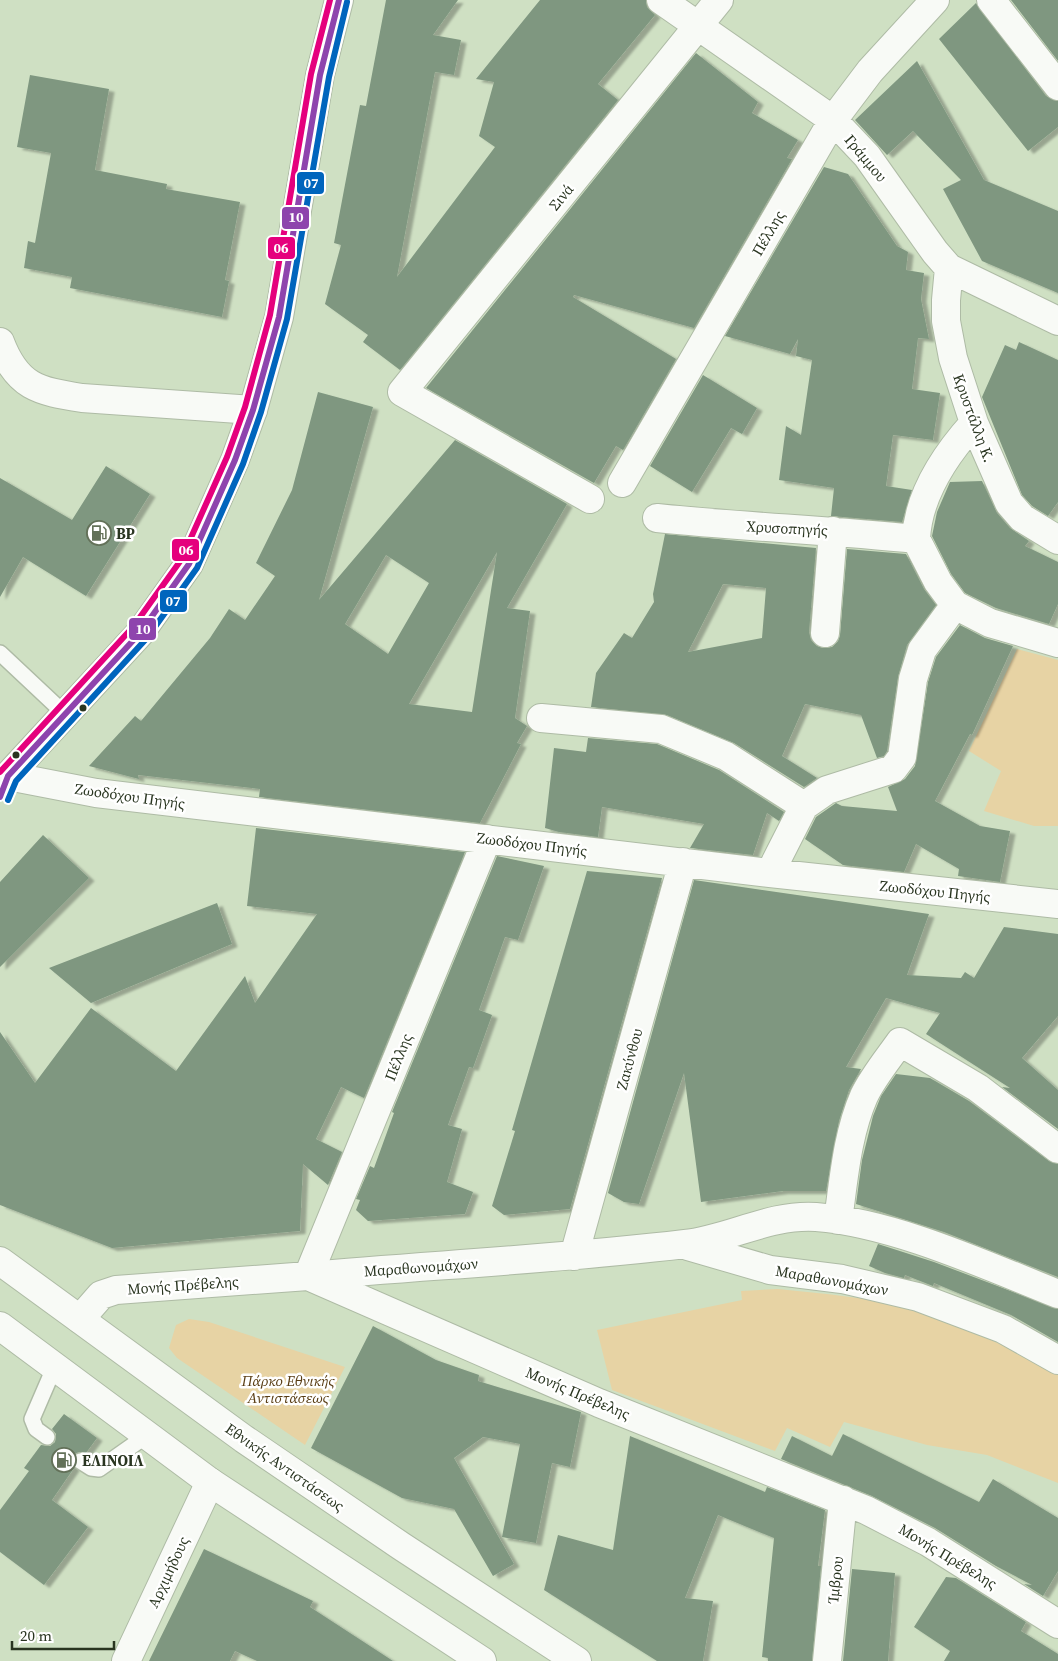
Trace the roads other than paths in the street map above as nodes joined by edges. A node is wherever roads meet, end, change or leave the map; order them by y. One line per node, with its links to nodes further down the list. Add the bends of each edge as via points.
1 (339, 0): 12 (street, via 320,75 279,317)
2 (661, 0): 6 (street, Γράμμου)
3 (719, 0): 6 (street, Σινά)
4 (935, 0): 8 (street, Πέλλης, via 870,71)
5 (991, 0): 7 (street)
6 (698, 27): 8 (street, Γράμμου); 15 (street, Σινά, via 402,392)
7 (1058, 86)
8 (833, 120): 9 (street, Γράμμου, via 867,156); 14 (street, Πέλλης)
9 (949, 268): 10 (street, Γράμμου); 13 (street, Κρυστάλλη Κ., via 946,300 950,343)
10 (1058, 321)
11 (0, 342): 12 (street, via 10,366 20,378 55,393 82,398)
12 (254, 410): 24 (street, via 189,564 140,632)
13 (974, 423): 18 (street, via 946,459 926,496 919,514); 19 (street, Κρυστάλλη Κ., via 1009,503 1022,518)
14 (622, 483)
15 (590, 500)
16 (657, 518): 17 (street, Χρυσοπηγής)
17 (833, 531): 18 (street, Χρυσοπηγής); 21 (street)
18 (916, 539): 20 (street, via 938,582)
19 (1058, 540)
20 (955, 606): 22 (street, via 990,623); 27 (street, via 922,650 913,679 899,763 892,769 827,790)
21 (825, 633)
22 (1058, 643)
23 (0, 654): 24 (lane)
24 (65, 714): 26 (street)
25 (541, 718): 27 (street, via 661,729 726,756)
26 (3, 785): 28 (street, Ζωοδόχου Πηγής)
27 (804, 806): 30 (street)
28 (488, 839): 29 (street, Ζωοδόχου Πηγής); 37 (street, Πέλλης)
29 (683, 862): 30 (street, Ζωοδόχου Πηγής); 35 (street, Ζακύνθου)
30 (770, 873): 31 (street, Ζωοδόχου Πηγής)
31 (1058, 904)
32 (1058, 1149): 33 (street, via 978,1088 900,1042 865,1094 847,1153)
33 (838, 1220): 34 (street, Μαραθωνομάχων, via 787,1218 760,1223 713,1240); 38 (street, Μαραθωνομάχων, via 910,1238)
34 (684, 1245): 35 (street, Μαραθωνομάχων); 41 (street, Μαραθωνομάχων, via 770,1270 842,1278 918,1297 1003,1329)
35 (574, 1256): 37 (street, Μαραθωνομάχων)
36 (0, 1261): 39 (street, Εθνικής Αντιστάσεως)
37 (308, 1276): 39 (street, Μονής Πρέβελης, via 116,1290 101,1295); 47 (street, Μονής Πρέβελης, via 598,1403)
38 (1058, 1294)
39 (80, 1319): 51 (street, Εθνικής Αντιστάσεως, via 312,1486)
40 (0, 1326): 42 (street)
41 (1058, 1360)
42 (54, 1368): 43 (street); 44 (lane, via 32,1419 36,1429)
43 (146, 1436): 45 (lane, via 99,1469); 46 (street)
44 (47, 1437)
45 (80, 1461)
46 (210, 1482): 49 (street, Αρχιμήδους); 50 (street)
47 (843, 1500): 48 (street, Μονής Πρέβελης, via 928,1542); 52 (street, Ίμβρου)
48 (1058, 1624)
49 (126, 1661)
50 (482, 1661)
51 (577, 1661)
52 (827, 1661)

